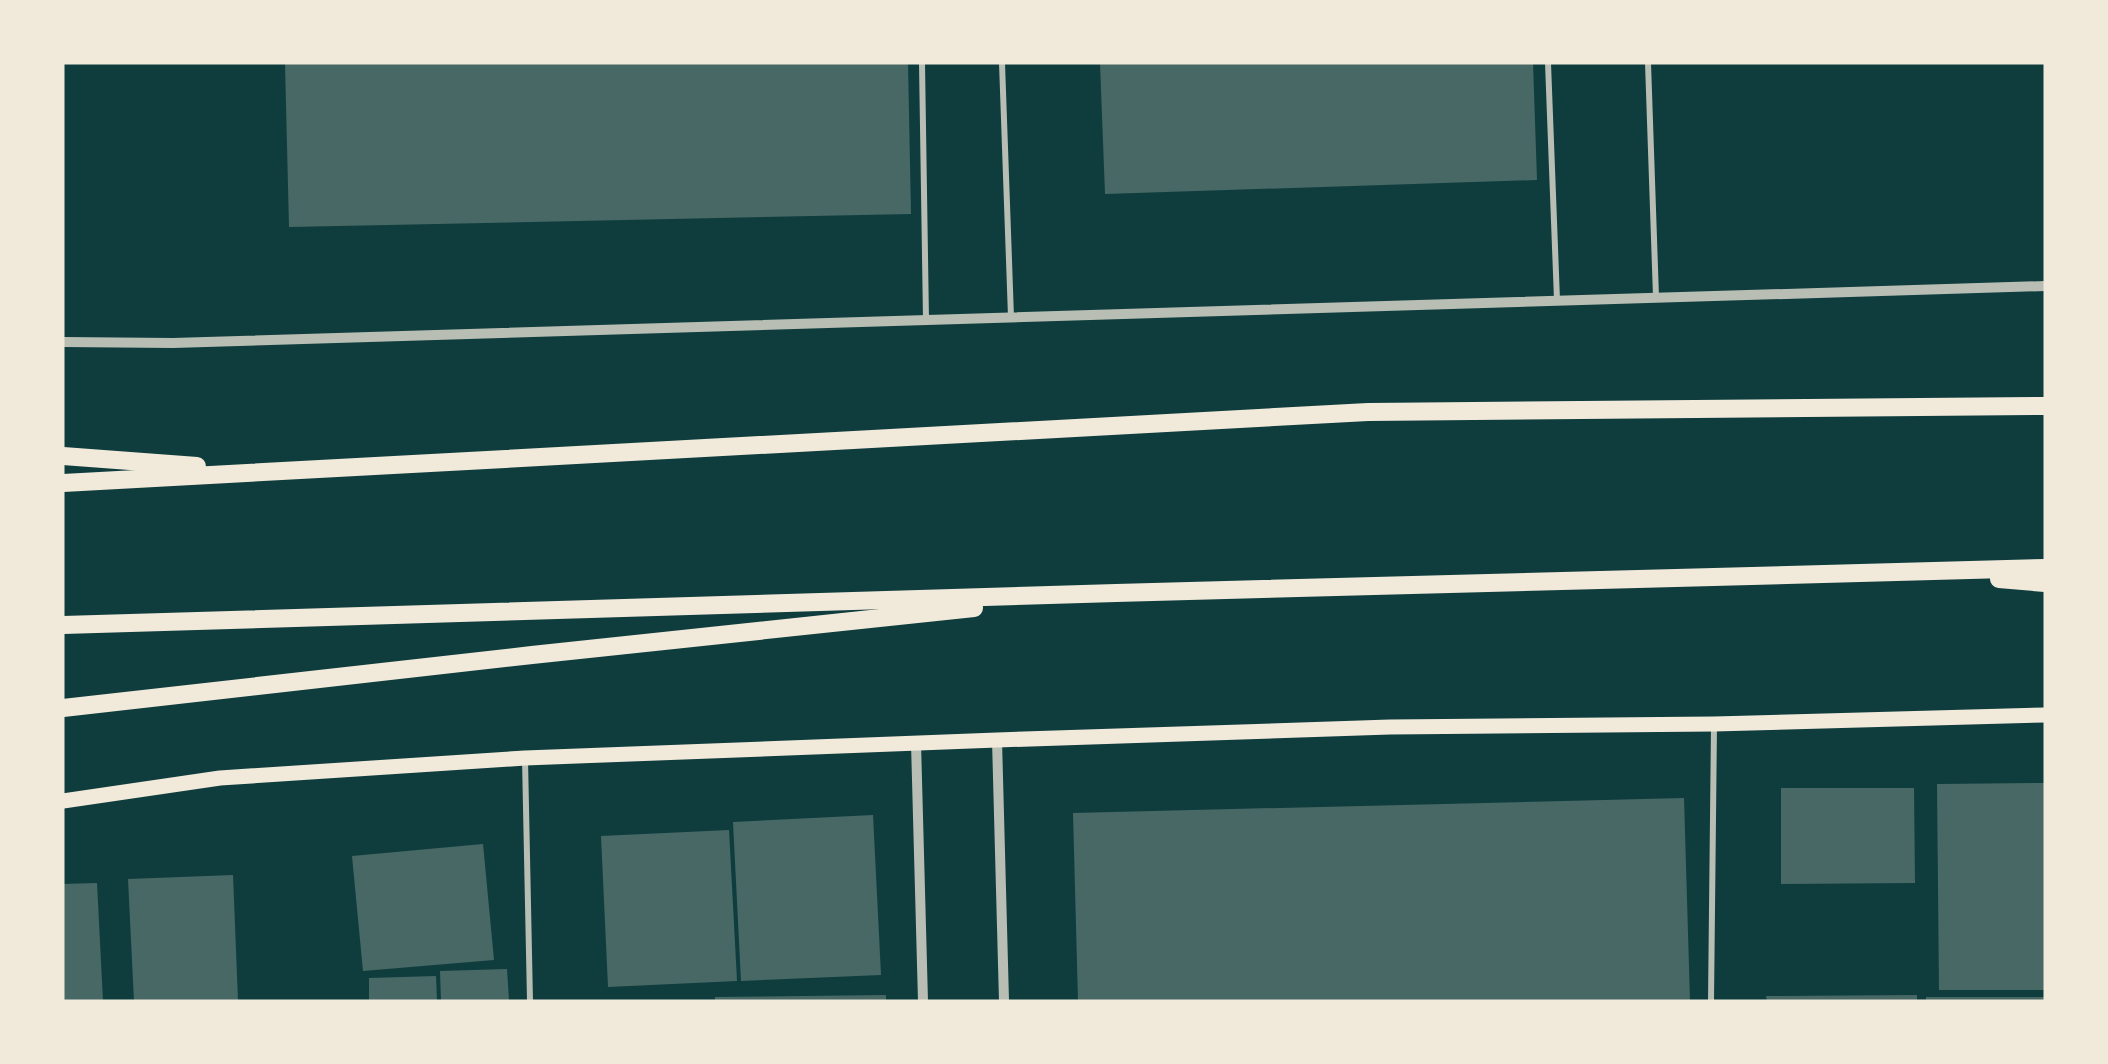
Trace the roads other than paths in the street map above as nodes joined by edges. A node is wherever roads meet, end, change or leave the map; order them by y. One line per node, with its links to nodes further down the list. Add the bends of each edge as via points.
1 (922, 63): 9 (street)
2 (1002, 63): 8 (street)
3 (1548, 63): 7 (street)
4 (1648, 63): 6 (street)
5 (2045, 285): 6 (street)
6 (1656, 297): 7 (street)
7 (1557, 300): 8 (street)
8 (1011, 317): 9 (street)
9 (926, 320): 10 (street, via 173,343)
10 (63, 342)
11 (2045, 406): 14 (highway, via 1368,412)
12 (63, 456): 14 (highway)
13 (63, 468): 14 (highway)
14 (277, 472): 15 (highway)
15 (63, 483)
16 (2045, 568): 17 (highway)
17 (1898, 571): 18 (highway); 19 (highway)
18 (2045, 583)
19 (1116, 593): 20 (highway); 21 (highway)
20 (63, 625)
21 (63, 708)
22 (2045, 715): 23 (main road)
23 (1714, 724): 24 (main road, via 1390,727); 31 (street)
24 (997, 740): 25 (main road); 30 (street)
25 (916, 743): 26 (main road); 29 (street)
26 (525, 758): 27 (main road, via 220,778); 28 (street)
27 (63, 801)
28 (530, 1001)
29 (923, 1001)
30 (1004, 1001)
31 (1711, 1001)

